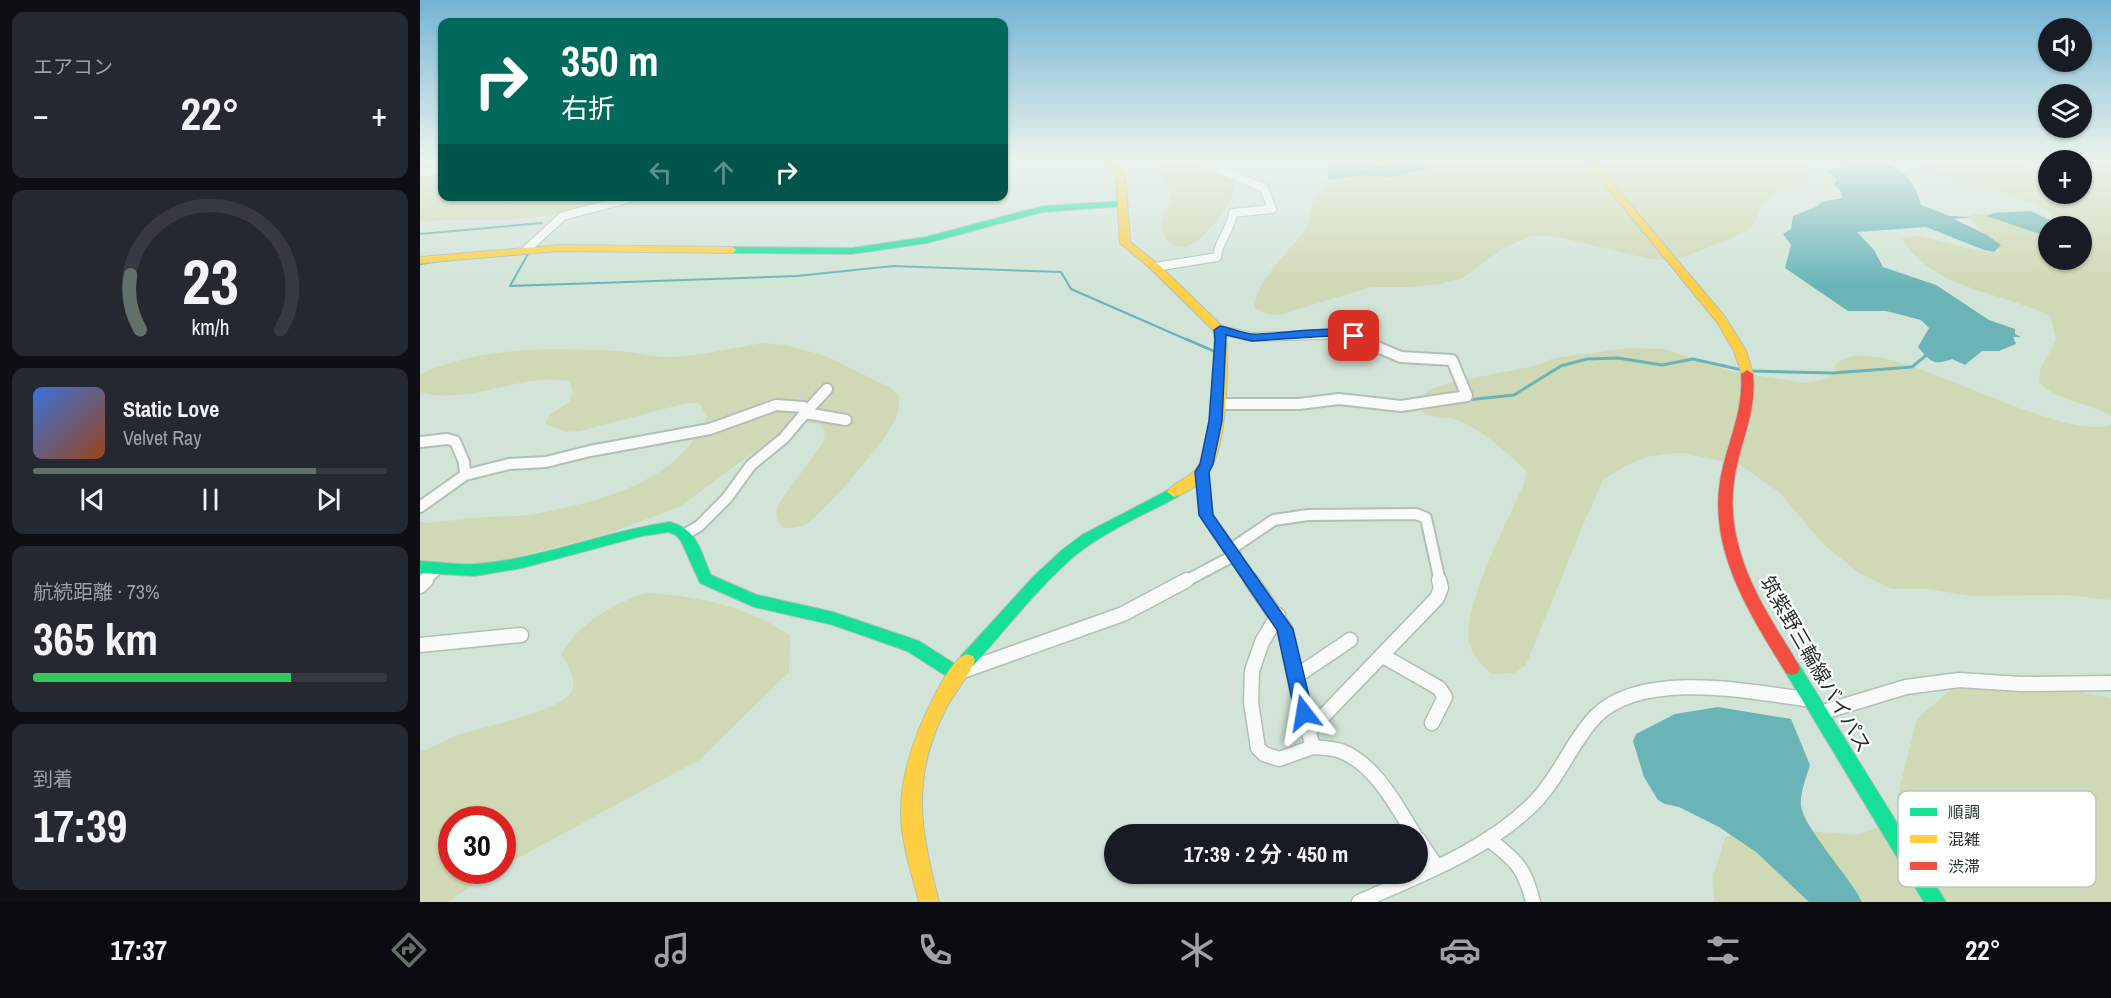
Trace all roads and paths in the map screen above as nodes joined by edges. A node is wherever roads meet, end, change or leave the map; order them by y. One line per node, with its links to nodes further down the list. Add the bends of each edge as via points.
1 (620, 201): 5 (street, via 563,216)
2 (1269, 201): 7 (street, via 1272,209 1233,213 1233,226 1217,248 1217,257)
3 (1623, 201): 30 (street, 筑紫野三輪線バイパス, via 1708,301 1740,350 1749,403 1725,491 1726,525 1748,592)
4 (1123, 204): 5 (street, via 1043,209 927,240 852,251); 7 (street, via 1125,243)
5 (526, 249): 6 (street)
6 (420, 260)
7 (1155, 267): 8 (street)
8 (1220, 330): 10 (street); 10 (street, via 1252,337 1345,334 1401,357 1452,360 1467,396 1401,406 1339,399 1299,404)
9 (827, 389): 11 (street)
10 (1217, 404): 14 (street)
11 (805, 414): 12 (street); 15 (street, via 803,407 776,405 710,429); 17 (street, via 784,438 751,465 727,498 699,526)
12 (846, 420)
13 (420, 441): 15 (street, via 455,441)
14 (1202, 472): 18 (street, via 1206,515); 27 (street, via 1184,487 1086,540 1057,561)
15 (465, 475): 16 (street)
16 (420, 507)
17 (684, 535): 20 (street, via 670,527 522,562 475,570); 27 (street, via 705,579 754,602 833,619 913,646)
18 (1233, 552): 22 (street); 26 (street, via 1263,526 1285,519 1308,515 1416,514 1426,518 1441,588 1437,598); 27 (street, via 1123,614)
19 (420, 567): 20 (street)
20 (438, 568): 21 (street)
21 (420, 586)
22 (1278, 615): 28 (street, via 1289,643); 34 (street, via 1259,647 1252,671 1251,702 1258,748 1279,759)
23 (521, 635): 25 (street)
24 (1350, 640): 28 (street)
25 (420, 645)
26 (1383, 656): 32 (street, via 1439,688 1445,697); 33 (street)
27 (957, 674): 41 (street, via 930,728 912,789 912,825)
28 (1295, 677): 33 (street)
29 (2111, 683): 31 (street, via 1959,680 1906,687)
30 (1812, 700): 31 (street, 筑紫野三輪線バイパス); 36 (street, via 1700,688 1625,697 1590,721 1536,801)
31 (1820, 713): 37 (street, 筑紫野三輪線バイパス)
32 (1432, 723)
33 (1309, 731): 34 (street)
34 (1313, 747): 35 (street, via 1338,750 1371,770)
35 (1407, 824)
36 (1488, 839): 39 (street); 43 (street, via 1520,863 1528,875)
37 (1898, 840)
38 (1428, 854): 39 (street)
39 (1436, 866): 42 (street)
40 (1927, 887): 44 (street, 筑紫野三輪線バイパス)
41 (929, 902)
42 (1359, 902)
43 (1533, 902)
44 (1936, 902)

